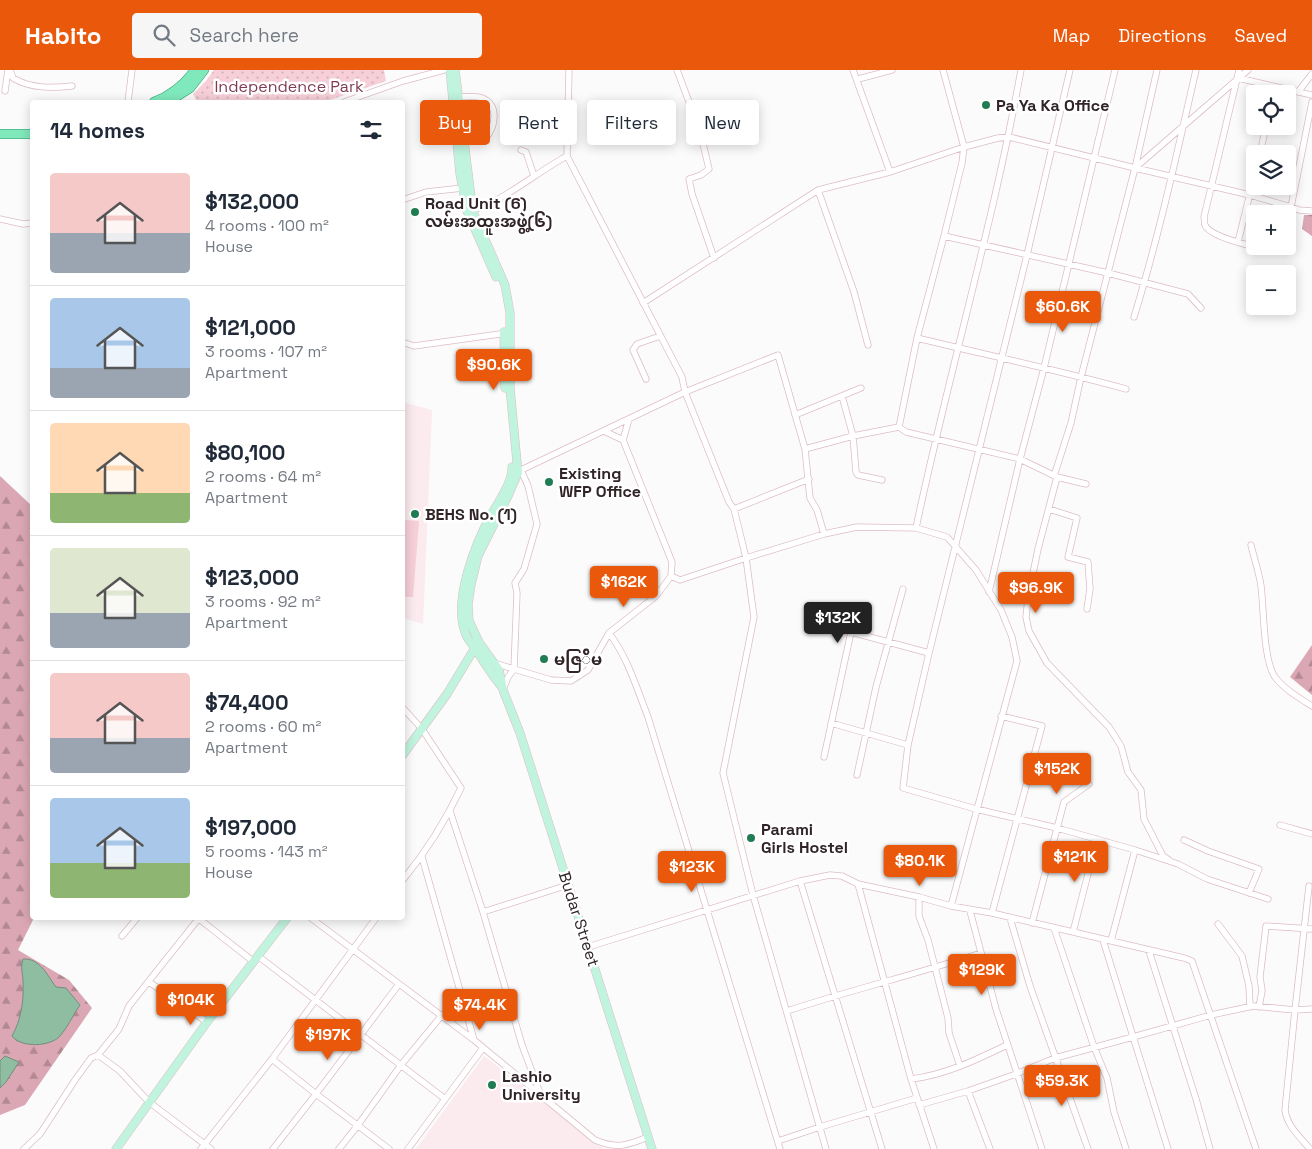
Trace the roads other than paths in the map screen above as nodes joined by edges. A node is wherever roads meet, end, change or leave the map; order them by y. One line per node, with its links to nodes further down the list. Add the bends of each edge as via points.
1 (9, 70): 24 (street, via 19,82 40,88); 25 (street)
2 (132, 70): 29 (street)
3 (196, 70): 30 (main road, via 181,86)
4 (204, 70): 31 (main road, via 190,88)
5 (444, 70): 32 (street)
6 (450, 70): 53 (main road)
7 (455, 70): 28 (main road)
8 (569, 70): 46 (street)
9 (677, 70): 70 (street, via 700,131 709,169 689,180)
10 (853, 70): 22 (street)
11 (892, 70): 22 (street)
12 (943, 70): 43 (street)
13 (1021, 70): 41 (street)
14 (1070, 70): 44 (street)
15 (1115, 70): 47 (street)
16 (1157, 70): 48 (street)
17 (1196, 70): 36 (street)
18 (1239, 70): 21 (street)
19 (1248, 70): 21 (street)
20 (1312, 74): 26 (street)
21 (1238, 78): 23 (street); 36 (street); 52 (street)
22 (858, 79): 49 (street)
23 (1268, 85)
24 (72, 86)
25 (5, 91)
26 (1298, 92): 27 (street)
27 (1312, 95)
28 (458, 97): 33 (street); 61 (main road)
29 (128, 100)
30 (159, 100)
31 (171, 100)
32 (350, 100)
33 (485, 100)
34 (1312, 102): 59 (street)
35 (490, 104): 37 (street, via 494,112)
36 (1183, 127): 48 (street); 51 (street)
37 (490, 133)
38 (0, 134): 39 (main road)
39 (30, 136)
40 (30, 136): 42 (main road)
41 (1009, 137): 43 (street); 44 (street); 68 (street)
42 (0, 140)
43 (964, 147): 49 (street); 65 (street)
44 (1051, 147): 47 (street); 69 (street)
45 (521, 150): 50 (street, via 526,152)
46 (567, 156): 50 (street); 74 (street)
47 (1093, 158): 48 (street); 71 (street)
48 (1135, 168): 51 (street); 72 (street)
49 (890, 172): 54 (street)
50 (534, 176): 61 (street, via 510,192)
51 (1172, 177): 52 (street); 73 (street)
52 (1212, 186): 55 (street); 66 (street, via 1204,217 1205,226 1211,232)
53 (463, 188): 57 (street, via 426,192); 61 (main road)
54 (818, 190): 70 (street); 81 (street, via 854,292)
55 (1246, 194)
56 (1250, 195): 58 (street); 66 (street)
57 (405, 199)
58 (1283, 205)
59 (1290, 205)
60 (1296, 209): 62 (street)
61 (470, 211): 77 (main road, via 504,285 510,313)
62 (1312, 211)
63 (0, 219): 64 (street)
64 (30, 223)
65 (944, 236): 68 (street); 79 (street)
66 (1238, 242): 67 (street)
67 (1246, 244)
68 (984, 245): 69 (street); 82 (street)
69 (1027, 255): 71 (street); 83 (street)
70 (714, 258): 74 (street)
71 (1068, 264): 72 (street); 84 (street)
72 (1108, 273): 73 (street); 85 (street)
73 (1145, 284): 75 (street, via 1188,294); 76 (street)
74 (643, 303): 78 (street)
75 (1201, 308)
76 (1134, 317)
77 (506, 333): 80 (street, via 414,346); 101 (main road)
78 (660, 336): 86 (street, via 634,346); 89 (street, via 682,377)
79 (917, 338): 82 (street); 93 (street)
80 (405, 343)
81 (868, 345)
82 (959, 348): 83 (street); 97 (street)
83 (1002, 359): 84 (street); 99 (street)
84 (1044, 368): 85 (street); 100 (street)
85 (1081, 377): 88 (street); 102 (street)
86 (646, 379)
87 (861, 388): 90 (street)
88 (1126, 390)
89 (685, 392): 91 (street, via 778,355); 92 (street); 106 (street)
90 (842, 396): 91 (street); 95 (street)
91 (795, 415): 98 (street)
92 (629, 419): 94 (street); 96 (street)
93 (899, 427): 95 (street); 97 (street)
94 (604, 431): 96 (street); 101 (street)
95 (853, 436): 98 (street); 104 (street, via 856,472)
96 (622, 440): 113 (street, via 672,562)
97 (935, 440): 99 (street); 108 (street)
98 (805, 449): 103 (street)
99 (978, 450): 100 (street); 111 (street)
100 (1020, 459): 102 (street); 115 (street)
101 (517, 471): 119 (main road, via 478,556 471,585 469,621); 122 (street, via 528,486 536,524 524,569 515,583)
102 (1056, 476): 105 (street); 107 (street)
103 (809, 479): 106 (street); 109 (street, via 810,498)
104 (882, 480)
105 (1086, 484)
106 (734, 509): 112 (street)
107 (1049, 509): 116 (street, via 1077,518 1068,557 1088,562); 145 (street, via 1028,598 1026,617 1029,631 1046,663 1109,727 1121,746 1128,772 1141,790 1144,819 1163,856)
108 (916, 528): 109 (street, via 857,527); 111 (street, via 947,537)
109 (824, 534): 112 (street)
110 (1250, 545): 124 (street, via 1261,584 1267,655 1272,670 1285,687)
111 (955, 546): 115 (street, via 976,570); 120 (street)
112 (746, 558): 113 (street, via 680,580); 152 (street, via 754,617 723,773)
113 (671, 576): 117 (street, via 656,596)
114 (903, 589): 118 (street)
115 (989, 592): 126 (street, via 1012,637 1017,661)
116 (1088, 609)
117 (609, 633): 122 (street, via 588,670 570,681 551,680); 156 (street, via 618,644 648,717)
118 (889, 642): 120 (street); 127 (street, via 851,632); 129 (street)
119 (477, 645): 121 (main road, Budar Street); 123 (main road, via 490,673); 128 (main road)
120 (929, 653): 130 (street)
121 (494, 662): 122 (street); 123 (main road, Budar Street)
122 (514, 669): 123 (street)
123 (504, 690): 149 (main road, Budar Street)
124 (1312, 706)
125 (405, 710): 128 (street)
126 (1001, 716): 135 (street); 137 (street, via 1042,726)
127 (831, 723): 129 (street); 132 (street)
128 (422, 729): 131 (main road); 136 (street, via 461,788)
129 (867, 733): 130 (street); 133 (street)
130 (908, 745): 135 (street, via 903,788)
131 (405, 752)
132 (824, 757)
133 (858, 775)
134 (1089, 784): 139 (street, via 1064,802)
135 (976, 809): 137 (street); 155 (street)
136 (450, 811): 144 (street); 158 (street)
137 (1017, 818): 139 (street); 159 (street)
138 (1280, 825): 140 (street)
139 (1057, 828): 141 (street); 167 (street)
140 (1312, 833)
141 (1097, 839): 143 (street); 172 (street)
142 (1184, 840): 151 (street, via 1259,869)
143 (1135, 850): 145 (street); 175 (street)
144 (422, 857): 146 (street); 198 (street)
145 (1173, 862): 151 (street, via 1207,879)
146 (405, 877)
147 (800, 880): 148 (street, via 830,875 842,876); 152 (street); 185 (street)
148 (858, 884): 153 (street); 183 (street)
149 (568, 885): 158 (street); 176 (main road, Budar Street)
150 (1309, 886): 170 (street)
151 (1249, 893): 154 (street)
152 (753, 895): 156 (street); 191 (street)
153 (919, 897): 155 (street); 181 (street, via 919,916)
154 (1268, 899)
155 (951, 906): 157 (street)
156 (708, 910): 176 (street); 219 (street)
157 (970, 911): 159 (street); 179 (street)
158 (483, 912): 211 (street, via 522,1045)
159 (992, 914): 160 (street)
160 (1010, 918): 167 (street); 203 (street)
161 (135, 920): 173 (street)
162 (197, 920): 182 (street)
163 (202, 920): 180 (street)
164 (285, 920): 180 (main road)
165 (315, 920): 177 (street)
166 (375, 920): 177 (street)
167 (1032, 923): 169 (street)
168 (1218, 924): 187 (street, via 1242,956)
169 (1054, 928): 172 (street); 201 (street)
170 (1304, 929): 171 (street); 188 (street, via 1266,926); 190 (street)
171 (1312, 929)
172 (1073, 932): 174 (street)
173 (122, 936)
174 (1102, 940): 175 (street); 197 (street)
175 (1111, 942): 178 (street)
176 (588, 947): 218 (main road, Budar Street)
177 (354, 949): 184 (street); 186 (street)
178 (1149, 951): 193 (street, via 1192,961); 195 (street)
179 (981, 953): 181 (street); 199 (street)
180 (256, 959): 186 (street); 194 (main road)
181 (934, 969): 183 (street); 206 (street)
182 (149, 982): 194 (street); 202 (street, via 129,1006 119,1029)
183 (884, 983): 185 (street); 208 (street)
184 (399, 984): 192 (street); 196 (street)
185 (835, 995): 191 (street); 215 (street)
186 (315, 1000): 196 (street); 204 (street)
187 (1250, 1007): 188 (street); 193 (street)
188 (1259, 1007): 190 (street)
189 (1312, 1009): 190 (street)
190 (1295, 1010): 240 (street, via 1284,1110 1290,1125)
191 (787, 1011): 217 (street)
192 (442, 1015): 198 (street); 205 (street)
193 (1211, 1015): 195 (street); 239 (street)
194 (207, 1022): 213 (main road)
195 (1172, 1026): 197 (street); 238 (street)
196 (360, 1034): 205 (street); 210 (street)
197 (1133, 1038): 201 (street); 237 (street)
198 (474, 1040): 200 (street)
199 (1007, 1045): 206 (street); 207 (street)
200 (483, 1048): 211 (street); 212 (street)
201 (1094, 1048): 203 (street); 236 (street, via 1107,1078)
202 (98, 1055): 213 (street, via 120,1071); 221 (street, via 91,1058 40,1134)
203 (1055, 1058): 207 (street); 235 (street)
204 (272, 1059): 210 (street); 220 (street)
205 (401, 1065): 212 (street); 216 (street)
206 (960, 1066): 208 (street, via 929,1077)
207 (1016, 1074): 209 (street); 234 (street)
208 (911, 1079): 214 (street)
209 (968, 1091): 214 (street); 233 (street)
210 (316, 1094): 216 (street); 224 (street)
211 (540, 1094): 218 (street, via 607,1147 619,1148)
212 (445, 1099): 227 (street)
213 (149, 1102): 220 (street); 222 (main road)
214 (918, 1102): 215 (street); 232 (street)
215 (870, 1112): 217 (street); 231 (street)
216 (358, 1125): 225 (street); 226 (street)
217 (820, 1127): 219 (street); 230 (street)
218 (648, 1137): 228 (main road, Budar Street)
219 (778, 1141): 229 (street)
220 (203, 1147): 223 (street)
221 (24, 1149)
222 (116, 1149)
223 (211, 1149)
224 (273, 1149)
225 (339, 1149)
226 (389, 1149)
227 (408, 1149)
228 (652, 1149)
229 (780, 1149)
230 (826, 1149)
231 (882, 1149)
232 (934, 1149)
233 (990, 1149)
234 (1042, 1149)
235 (1088, 1149)
236 (1126, 1149)
237 (1168, 1149)
238 (1210, 1149)
239 (1256, 1149)
240 (1310, 1149)

